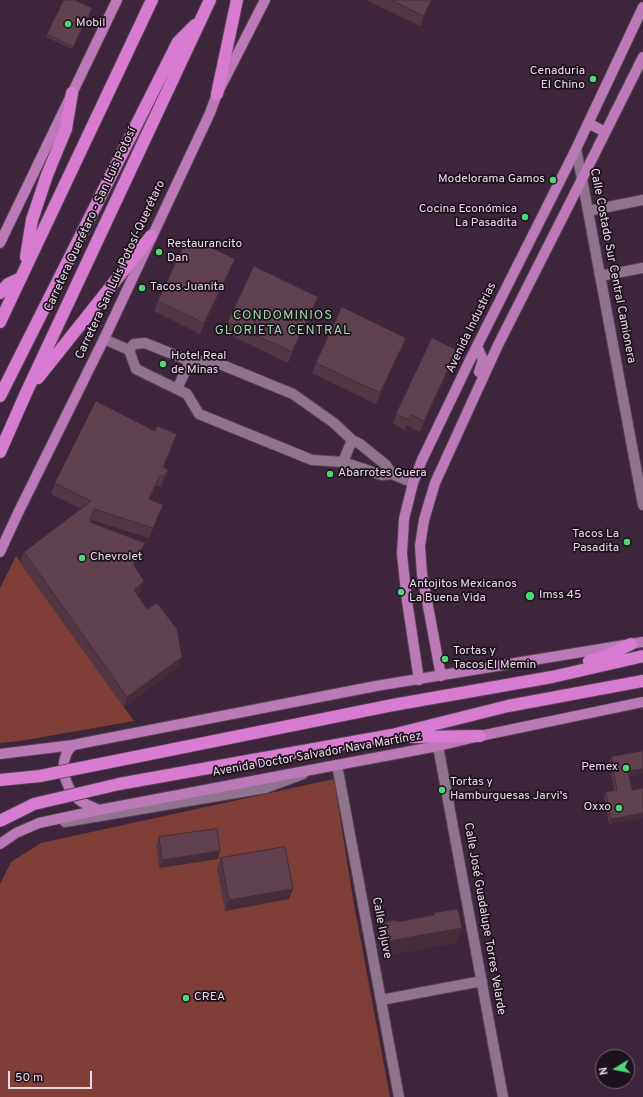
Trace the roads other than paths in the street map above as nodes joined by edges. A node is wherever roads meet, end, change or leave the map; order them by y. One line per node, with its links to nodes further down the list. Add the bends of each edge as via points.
1 (117, 0): 9 (main road)
2 (152, 0): 20 (highway)
3 (210, 0): 7 (highway, Carretera Querétaro - San Luis Potosí)
4 (237, 0): 10 (highway)
5 (265, 0): 10 (main road, Carretera San Luis Potosí-Querétaro)
6 (643, 7): 11 (main road, Avenida Industrias)
7 (200, 20): 29 (highway, Carretera Querétaro - San Luis Potosí); 31 (highway, via 178,42)
8 (643, 56): 12 (main road)
9 (72, 93): 18 (main road); 20 (highway, via 66,129 32,220)
10 (217, 94): 17 (main road, Carretera San Luis Potosí-Querétaro)
11 (588, 123): 12 (main road); 13 (main road, Avenida Industrias)
12 (605, 132): 14 (main road)
13 (576, 149): 14 (street, Calle Costado Sur Central Camionera); 25 (main road, Avenida Industrias)
14 (582, 179): 16 (street, Calle Costado Sur Central Camionera); 30 (main road)
15 (643, 200): 16 (street)
16 (588, 211): 21 (street, Calle Costado Sur Central Camionera)
17 (151, 236): 24 (main road, Carretera San Luis Potosí-Querétaro); 29 (highway)
18 (0, 244)
19 (643, 268): 21 (street)
20 (22, 275): 22 (highway); 23 (highway)
21 (600, 276): 35 (street, Calle Costado Sur Central Camionera)
22 (0, 293)
23 (0, 322)
24 (104, 339): 26 (street); 39 (main road, Carretera San Luis Potosí-Querétaro)
25 (477, 346): 30 (main road, via 483,360); 37 (main road, Avenida Industrias)
26 (129, 350): 27 (street, via 134,344 145,343); 28 (street, via 136,369)
27 (190, 361): 28 (street); 32 (street, via 214,362 293,394 334,423)
28 (177, 389): 34 (street, via 187,394 199,414 312,460)
29 (26, 393): 33 (highway, Carretera Querétaro - San Luis Potosí)
30 (474, 395): 43 (main road, via 435,483 424,520 420,546 423,582)
31 (0, 396)
32 (352, 440): 34 (street); 36 (street, via 386,465)
33 (0, 452)
34 (343, 462): 36 (street, via 382,475)
35 (639, 462): 38 (street, Calle Costado Sur Central Camionera)
36 (392, 474): 37 (street)
37 (413, 483): 45 (main road, Avenida Industrias, via 404,519 402,554)
38 (643, 505)
39 (0, 552)
40 (643, 642): 41 (main road)
41 (631, 644): 43 (main road); 44 (highway, via 612,654 570,666)
42 (643, 656): 44 (highway)
43 (441, 676): 45 (main road)
44 (552, 677): 54 (highway, bridge, via 393,705 40,776)
45 (419, 680): 50 (main road, via 368,687)
46 (643, 682): 48 (highway, Avenida Doctor Salvador Nava Martínez, via 508,706)
47 (643, 702): 49 (main road, Avenida Doctor Salvador Nava Martínez)
48 (392, 735): 49 (highway); 56 (highway, Avenida Doctor Salvador Nava Martínez, bridge, via 120,784 34,804)
49 (480, 736): 51 (main road, Avenida Doctor Salvador Nava Martínez)
50 (73, 745): 52 (main road); 55 (main road, via 63,765 64,777 75,796)
51 (438, 746): 53 (main road, Avenida Doctor Salvador Nava Martínez); 58 (street, Calle José Guadalupe Torres Velarde)
52 (0, 754)
53 (337, 764): 55 (main road, Avenida Doctor Salvador Nava Martínez); 59 (street, Calle Injuve)
54 (3, 778)
55 (99, 813): 57 (main road, Avenida Doctor Salvador Nava Martínez, via 39,823 16,833)
56 (0, 821)
57 (0, 844)
58 (482, 981): 59 (street); 61 (street, Calle José Guadalupe Torres Velarde)
59 (381, 1000): 60 (street, Calle Injuve)
60 (399, 1097)
61 (503, 1097)

